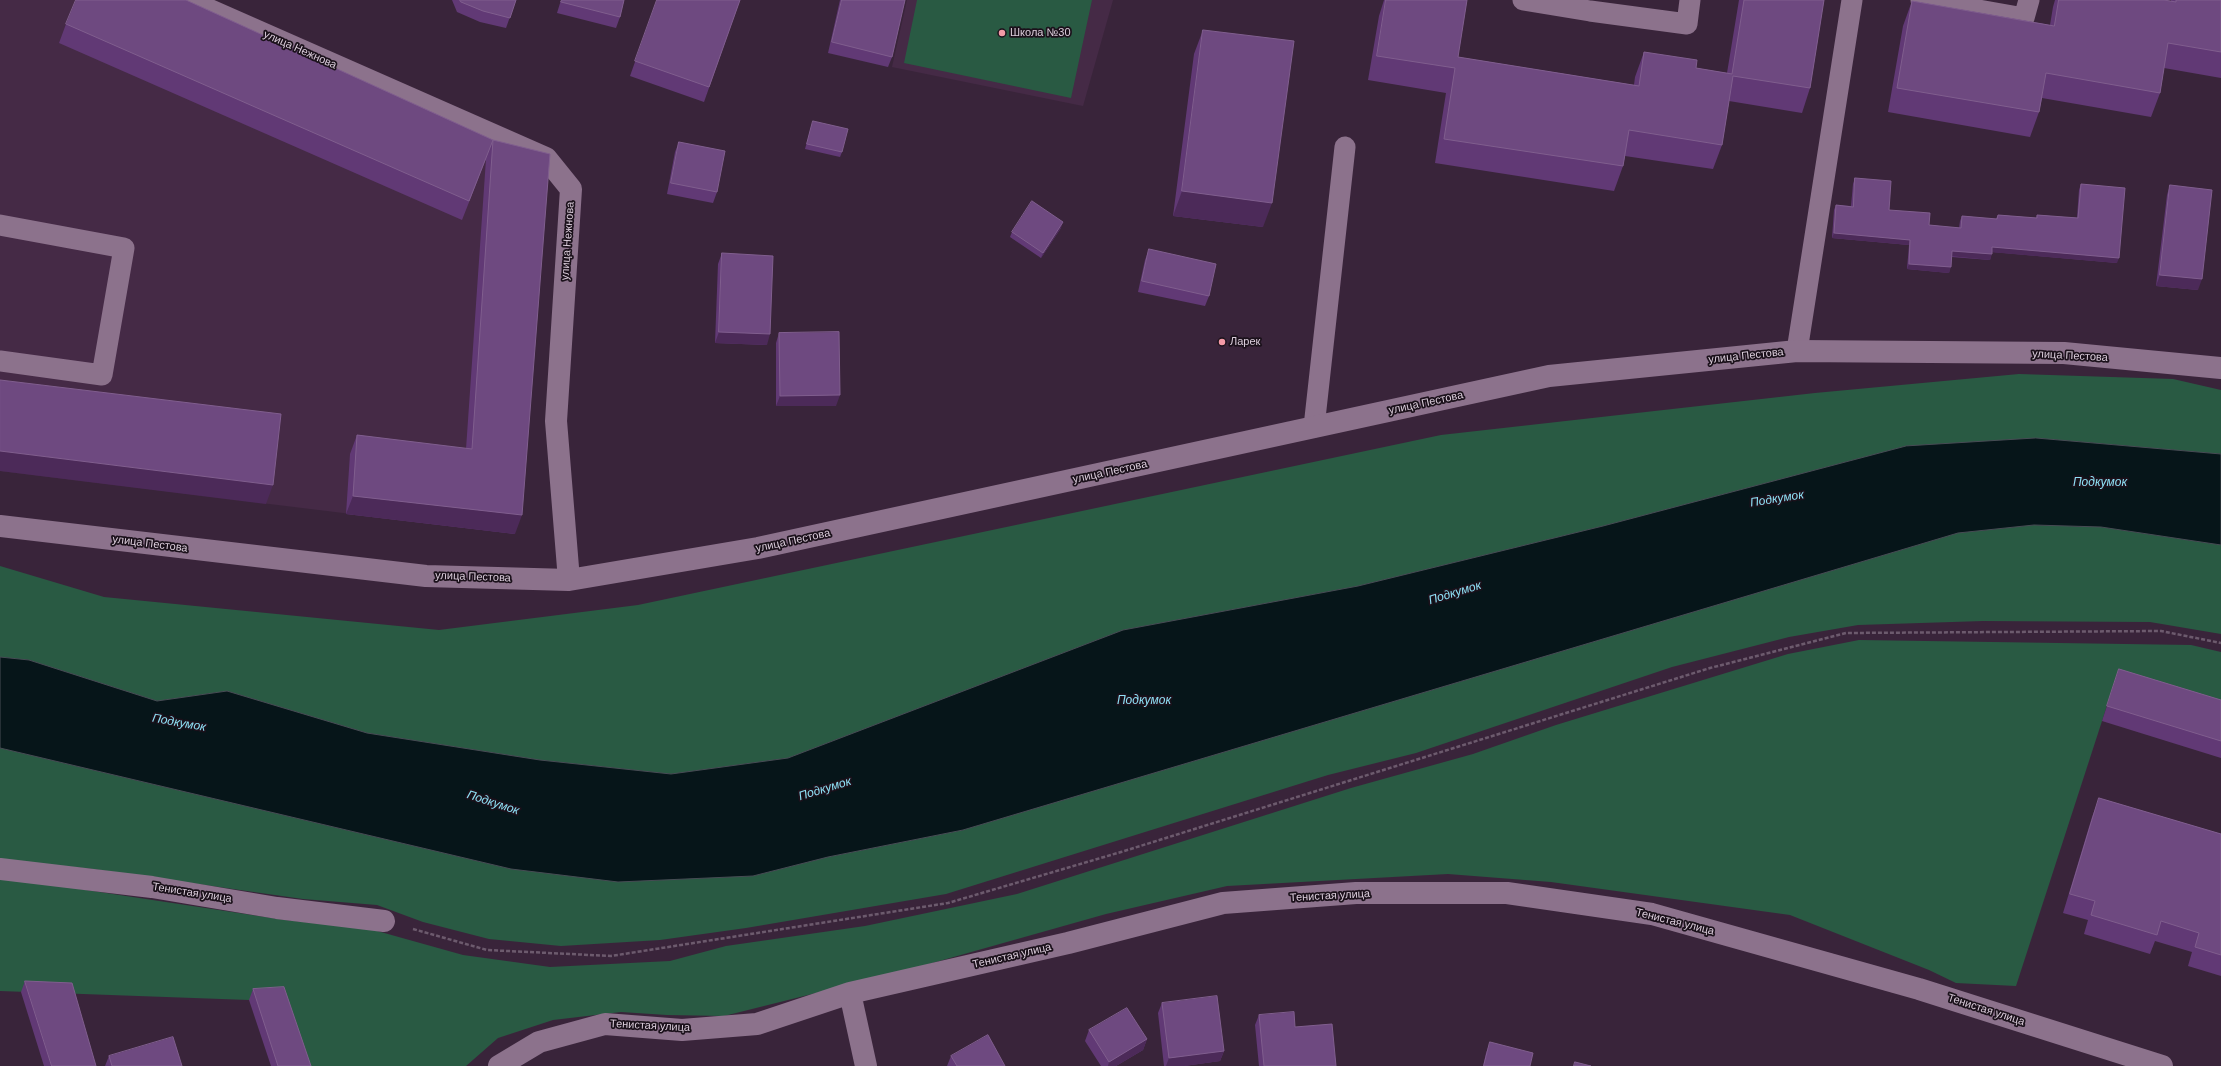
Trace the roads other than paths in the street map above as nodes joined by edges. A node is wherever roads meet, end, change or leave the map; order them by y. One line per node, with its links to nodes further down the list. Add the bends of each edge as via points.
1 (187, 0): 14 (street, улица Нежнова, via 546,158 571,189 556,421)
2 (1523, 0): 3 (lane, via 1686,24)
3 (1690, 0)
4 (1852, 0): 9 (lane)
5 (1921, 0): 6 (lane, via 2024,18)
6 (2029, 0)
7 (1345, 147): 12 (lane)
8 (0, 225): 10 (lane, via 124,248 102,375)
9 (1797, 351): 11 (street, улица Пестова, via 2064,354); 12 (street, улица Пестова, via 1549,376)
10 (0, 361)
11 (2221, 368)
12 (1314, 427): 14 (street, улица Пестова, via 758,548)
13 (0, 526): 14 (street, улица Пестова, via 426,576)
14 (569, 580)
15 (0, 869): 16 (street, Тенистая улица, via 152,886 277,908)
16 (384, 921)
17 (850, 993): 18 (street, Тенистая улица, via 1068,943 1223,903 1356,893 1507,893 1652,914 1919,989); 19 (street, Тенистая улица, via 757,1024 682,1030 605,1024 540,1042); 20 (street)
18 (2155, 1065)
19 (499, 1066)
20 (866, 1066)

